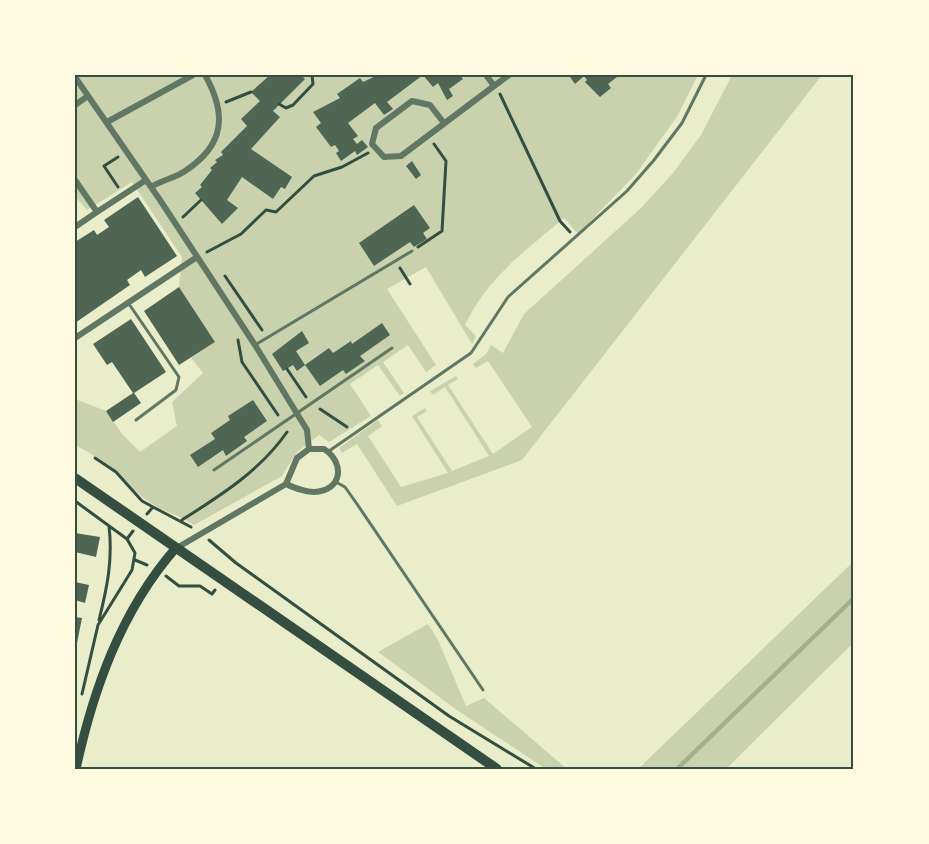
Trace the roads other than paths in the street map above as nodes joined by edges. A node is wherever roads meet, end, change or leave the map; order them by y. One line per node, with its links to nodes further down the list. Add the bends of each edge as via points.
1 (193, 75): 10 (street)
2 (205, 75): 14 (street, via 219,104 218,133 209,150 183,172)
3 (486, 75): 7 (street)
4 (509, 75): 7 (street)
5 (706, 75): 26 (lane, via 682,123 654,160 627,191 508,297 471,353)
6 (75, 77): 8 (street)
7 (494, 86): 11 (street)
8 (88, 96): 9 (street); 10 (street)
9 (75, 105)
10 (106, 122): 13 (street)
11 (444, 123): 11 (street, via 430,105 412,101 376,128 372,138 375,150 384,157 395,158)
12 (75, 180): 15 (street)
13 (146, 180): 14 (street); 15 (street)
14 (151, 186): 18 (street)
15 (96, 212): 16 (street)
16 (75, 227)
17 (412, 251): 21 (lane)
18 (197, 257): 19 (street); 21 (street)
19 (129, 302): 20 (street); 24 (lane, via 179,377 176,390)
20 (75, 338)
21 (255, 345): 23 (street)
22 (392, 348): 23 (lane)
23 (296, 412): 25 (street, via 307,430); 27 (lane)
24 (136, 420)
25 (309, 449): 26 (street); 30 (street, via 297,458)
26 (328, 451): 29 (street, via 337,460)
27 (214, 470)
28 (75, 478): 31 (main road)
29 (336, 482): 30 (street, via 315,492); 32 (lane, via 345,487)
30 (286, 484): 31 (street)
31 (175, 549): 33 (main road, via 148,582 106,664 87,717); 34 (main road)
32 (483, 690)
33 (76, 769)
34 (497, 769)

